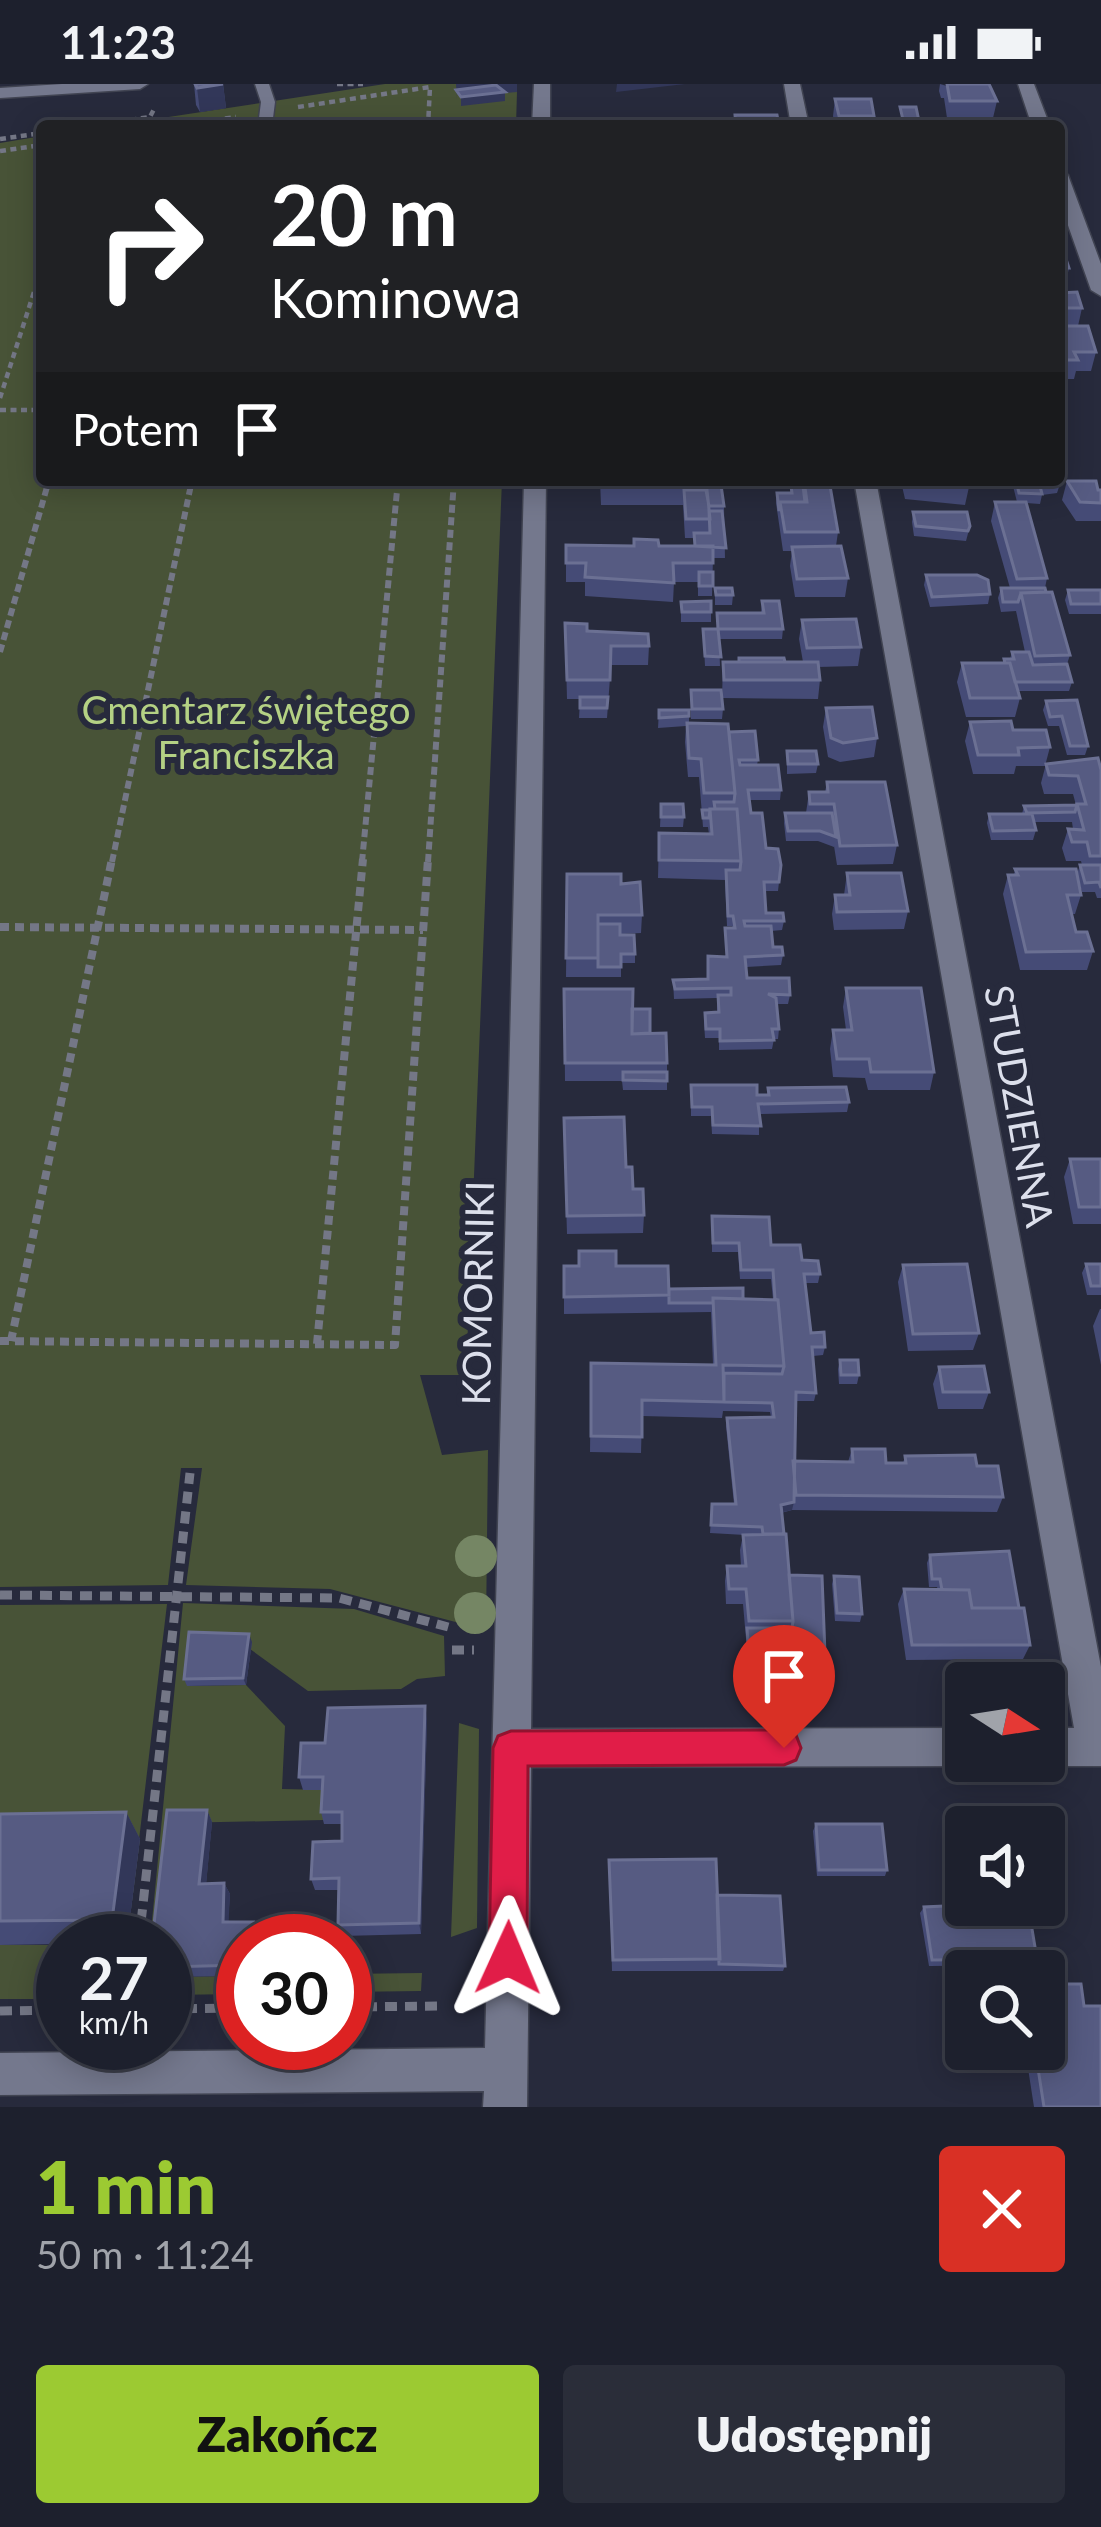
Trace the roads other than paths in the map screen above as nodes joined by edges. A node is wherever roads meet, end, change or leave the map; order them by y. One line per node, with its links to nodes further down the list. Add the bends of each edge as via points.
1 (140, 84): 6 (street)
2 (262, 84): 7 (lane)
3 (542, 84): 8 (street)
4 (793, 84): 9 (street)
5 (1026, 84): 10 (street)
6 (0, 93)
7 (267, 119)
8 (542, 120)
9 (799, 120)
10 (1039, 120)
11 (1065, 191): 12 (street)
12 (1101, 290)
13 (535, 486): 18 (street, KOMORNIKI)
14 (866, 486): 17 (street, STUDZIENNA)
15 (945, 1747): 18 (street)
16 (1065, 1747): 17 (street)
17 (1099, 1747)
18 (511, 1748): 20 (street, KOMORNIKI)
19 (0, 2074): 20 (street)
20 (506, 2088)

